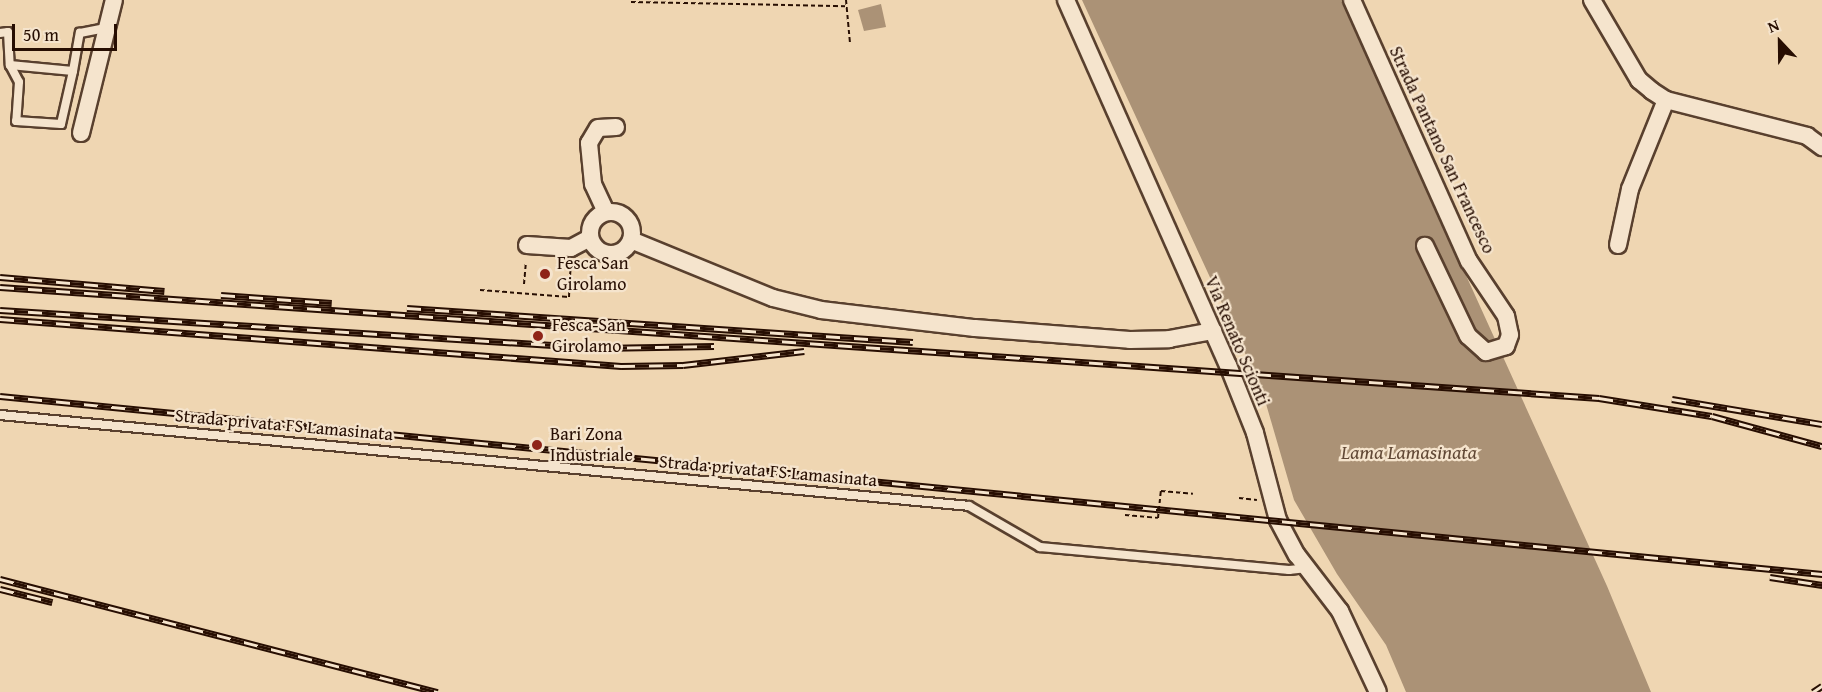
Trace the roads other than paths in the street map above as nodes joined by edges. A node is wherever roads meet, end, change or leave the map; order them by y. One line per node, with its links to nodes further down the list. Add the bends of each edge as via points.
1 (114, 0): 5 (street)
2 (1066, 0): 19 (street, Via Renato Scionti)
3 (1352, 0): 17 (street, Strada Pantano San Francesco, via 1469,261 1506,316 1510,335 1506,346 1486,352 1468,336)
4 (1592, 0): 9 (street, via 1639,80)
5 (106, 28): 8 (lane, via 80,33); 11 (street)
6 (0, 33): 7 (lane, via 8,32)
7 (10, 65): 8 (lane); 8 (lane, via 19,82 16,122 61,123)
8 (74, 71)
9 (1666, 100): 12 (street, via 1807,136); 16 (street, via 1630,189)
10 (616, 127): 13 (street, via 598,128 589,143 593,184)
11 (81, 133)
12 (1822, 147)
13 (606, 212): 14 (street, via 594,219); 15 (street, via 627,219)
14 (590, 238): 15 (street, via 597,249 609,254 622,251); 18 (street, via 571,248)
15 (631, 240): 19 (street, via 773,298 821,310 975,328 1130,340 1170,339)
16 (1618, 245)
17 (1425, 246)
18 (526, 254)
19 (1213, 331): 21 (street, Via Renato Scionti, via 1255,433 1278,520)
20 (0, 415): 21 (lane, Strada privata FS Lamasinata, via 969,506 1040,547 1289,570)
21 (1307, 568): 22 (street, Via Renato Scionti, via 1340,611)
22 (1378, 692)

